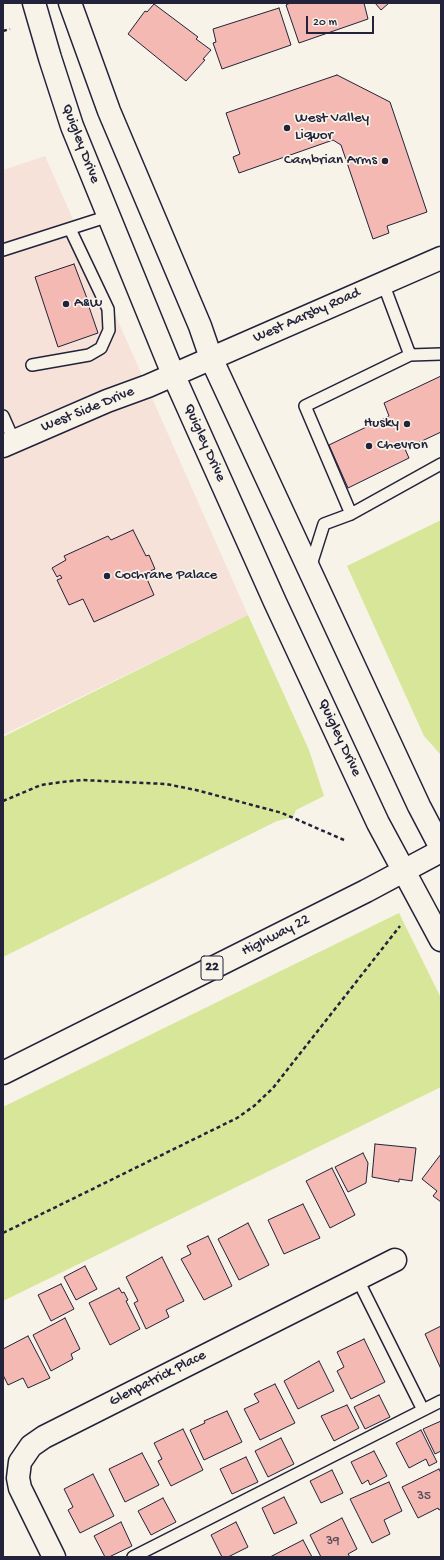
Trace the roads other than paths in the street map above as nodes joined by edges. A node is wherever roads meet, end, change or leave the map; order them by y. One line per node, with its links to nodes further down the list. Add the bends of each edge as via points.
1 (34, 3): 3 (street, Quigley Drive, via 72,126)
2 (70, 3): 10 (street, via 109,111)
3 (109, 216): 4 (lane); 12 (street, Quigley Drive)
4 (70, 229): 5 (lane); 11 (lane, via 108,309 109,330 101,348 89,355)
5 (3, 250)
6 (441, 258): 7 (street, West Aarsby Road)
7 (383, 283): 9 (lane); 10 (street, West Aarsby Road)
8 (441, 354): 9 (lane)
9 (410, 355): 16 (lane, via 305,406)
10 (212, 358): 12 (street, West Aarsby Road); 17 (street)
11 (32, 365)
12 (174, 374): 14 (street, West Side Drive); 19 (street, Quigley Drive, via 275,602 378,823)
13 (3, 416): 14 (lane)
14 (8, 443)
15 (441, 464): 16 (lane)
16 (351, 514): 17 (lane, via 324,524)
17 (310, 570): 18 (street)
18 (441, 850): 19 (street, Highway 22 / 22)
19 (404, 870): 20 (street, Quigley Drive); 21 (street, Highway 22 / 22)
20 (441, 940)
21 (3, 1073)
22 (395, 1260): 23 (street, Glenpatrick Place)
23 (358, 1278): 25 (lane); 26 (street, Glenpatrick Place, via 44,1437 31,1446 20,1462 20,1488)
24 (441, 1401): 25 (lane)
25 (423, 1410): 27 (lane)
26 (54, 1557)
27 (133, 1557)

